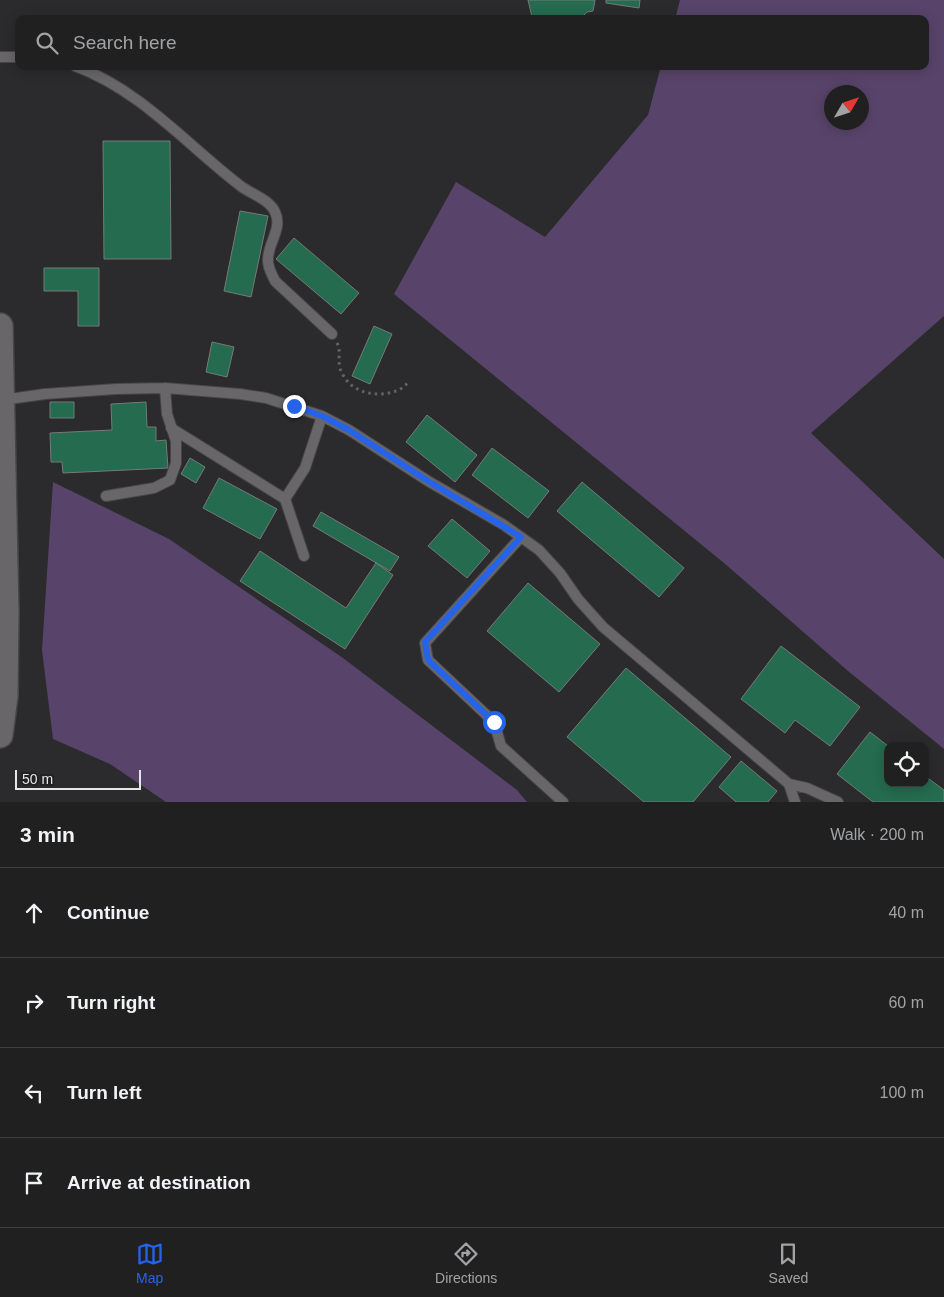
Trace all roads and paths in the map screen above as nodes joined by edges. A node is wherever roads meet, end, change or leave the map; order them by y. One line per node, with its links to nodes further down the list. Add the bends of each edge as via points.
1 (0, 57): 2 (lane)
2 (15, 57)
3 (86, 70): 5 (lane, via 127,94 243,188 274,209 278,219 268,259 270,271)
4 (0, 326): 6 (street)
5 (332, 334): 7 (path, via 340,348 338,361 341,373 355,387 377,394 398,391)
6 (0, 349): 9 (street)
7 (409, 382)
8 (165, 388): 9 (lane, via 54,393); 10 (lane, via 266,398); 11 (lane)
9 (2, 400): 16 (street, via 6,612 5,696)
10 (322, 416): 13 (lane, via 305,468); 14 (lane)
11 (171, 428): 12 (lane, via 176,441 176,463 170,480 154,488); 13 (lane)
12 (106, 496)
13 (285, 500): 15 (lane)
14 (521, 537): 17 (lane, via 539,550 560,573 603,627); 18 (lane, via 425,642 428,660 494,722 501,746)
15 (304, 556)
16 (0, 735)
17 (789, 784): 19 (lane); 20 (lane, via 808,788)
18 (563, 802)
19 (795, 802)
20 (838, 802)

